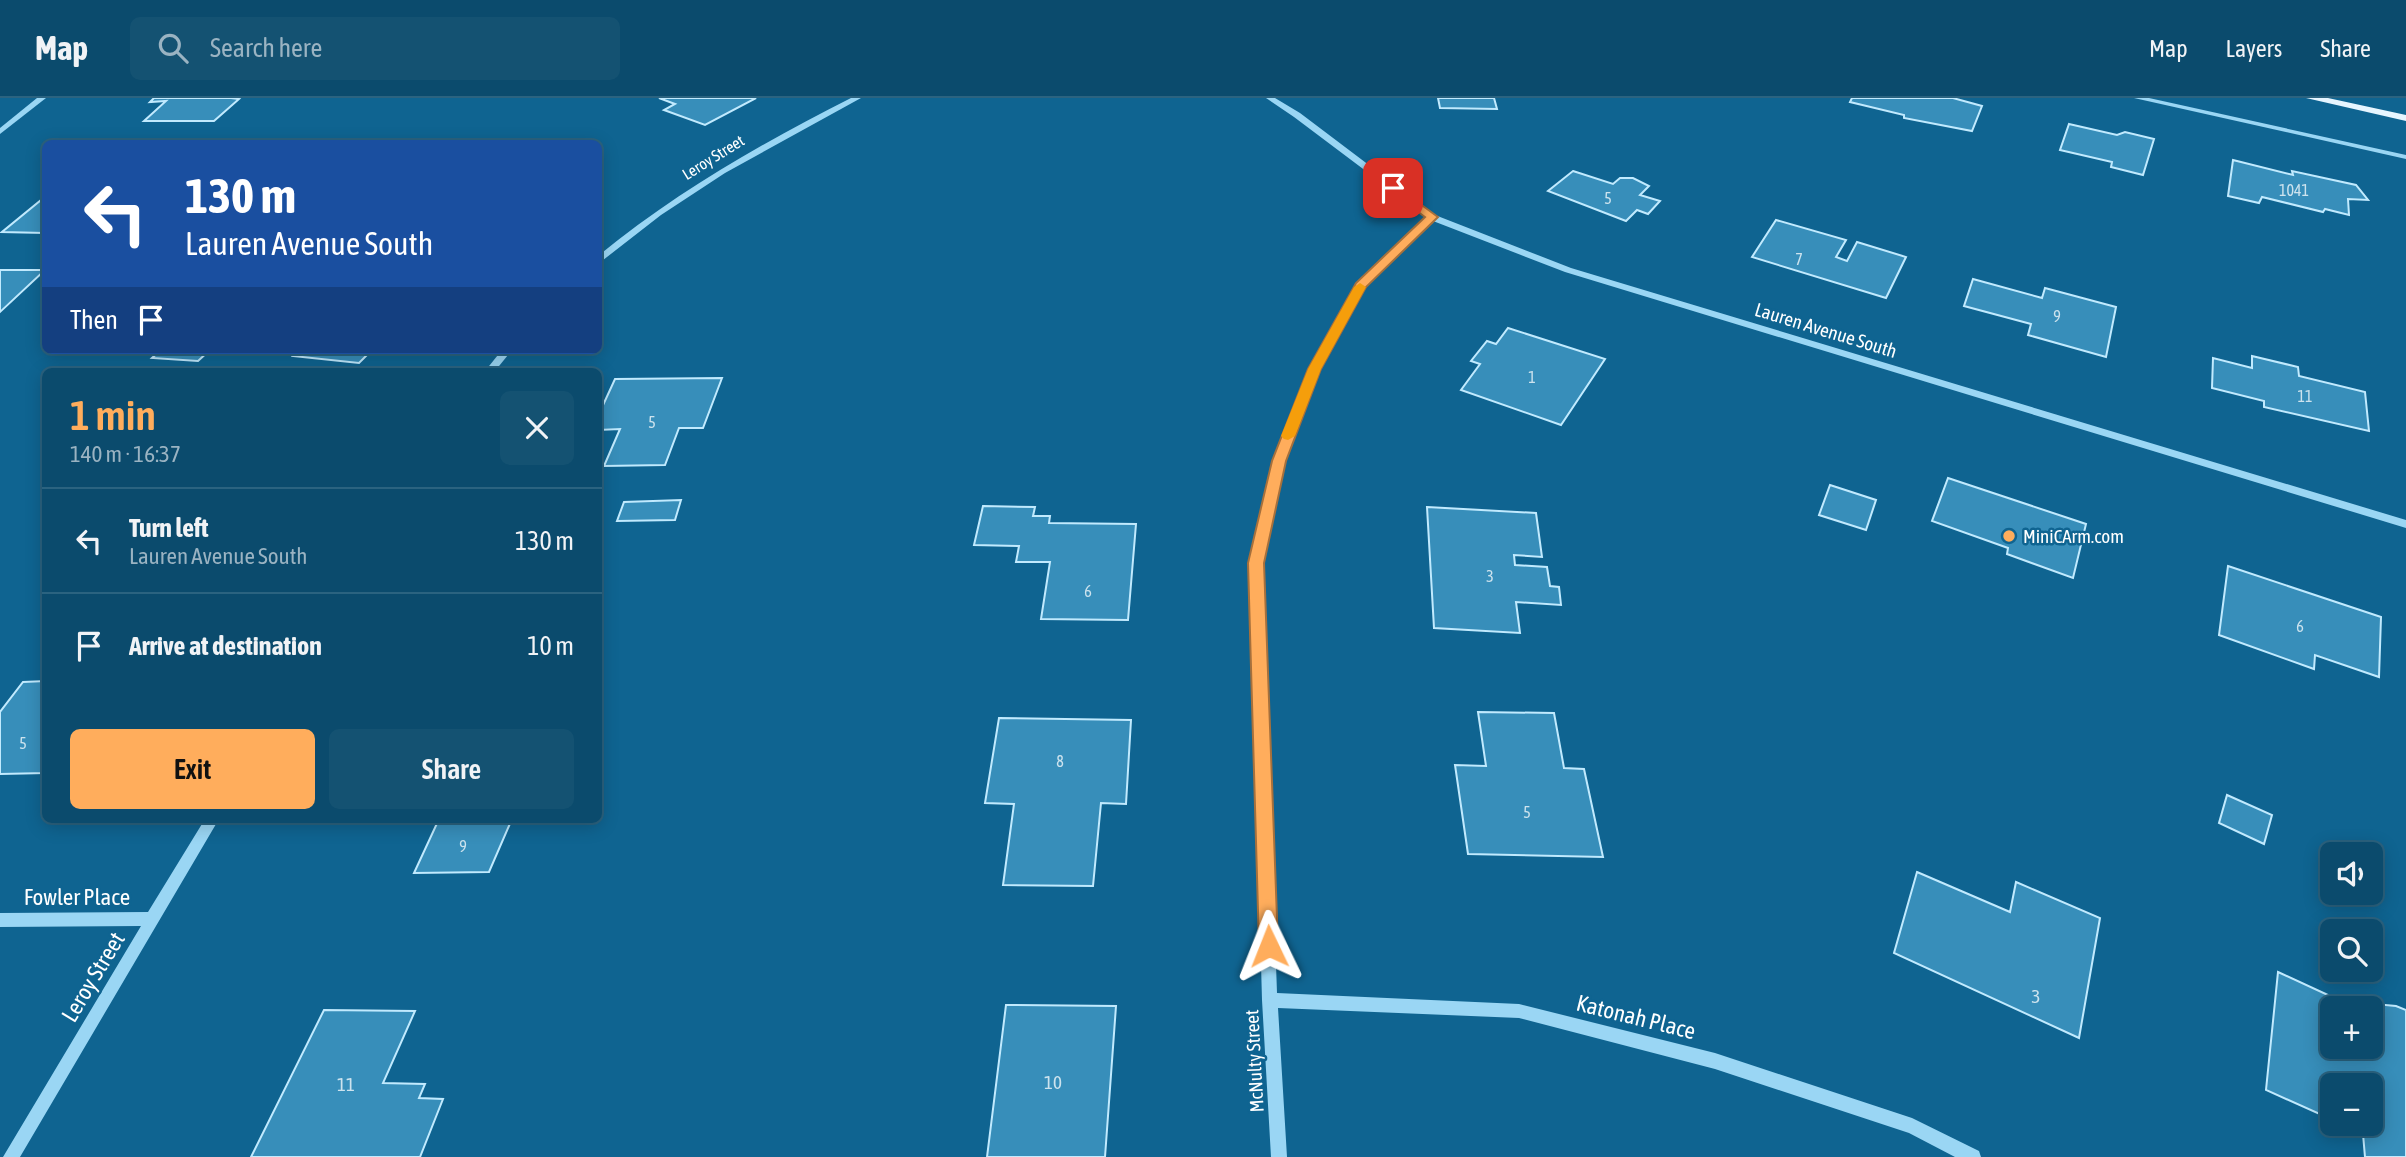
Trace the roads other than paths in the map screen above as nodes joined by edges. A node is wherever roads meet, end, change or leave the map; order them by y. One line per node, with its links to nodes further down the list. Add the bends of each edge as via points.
1 (42, 98): 7 (street)
2 (857, 98): 10 (street, Leroy Street, via 749,155 677,200)
3 (1270, 98): 9 (street, Lauren Avenue South)
4 (2138, 98): 8 (street)
5 (2312, 98): 6 (main road)
6 (2406, 118)
7 (0, 132)
8 (2406, 157)
9 (1432, 217): 13 (street, Lauren Avenue South, via 1568,270); 17 (street, McNulty Street, via 1360,285 1314,369 1279,461 1256,563)
10 (602, 258)
11 (504, 354): 12 (street)
12 (492, 368)
13 (2406, 524)
14 (210, 823): 15 (street, Leroy Street)
15 (154, 919): 16 (street, Fowler Place); 18 (street, Leroy Street)
16 (0, 920)
17 (1270, 1000): 19 (street, McNulty Street); 20 (street, Katonah Place, via 1519,1011 1728,1066 1912,1126)
18 (11, 1157)
19 (1279, 1157)
20 (1973, 1157)

